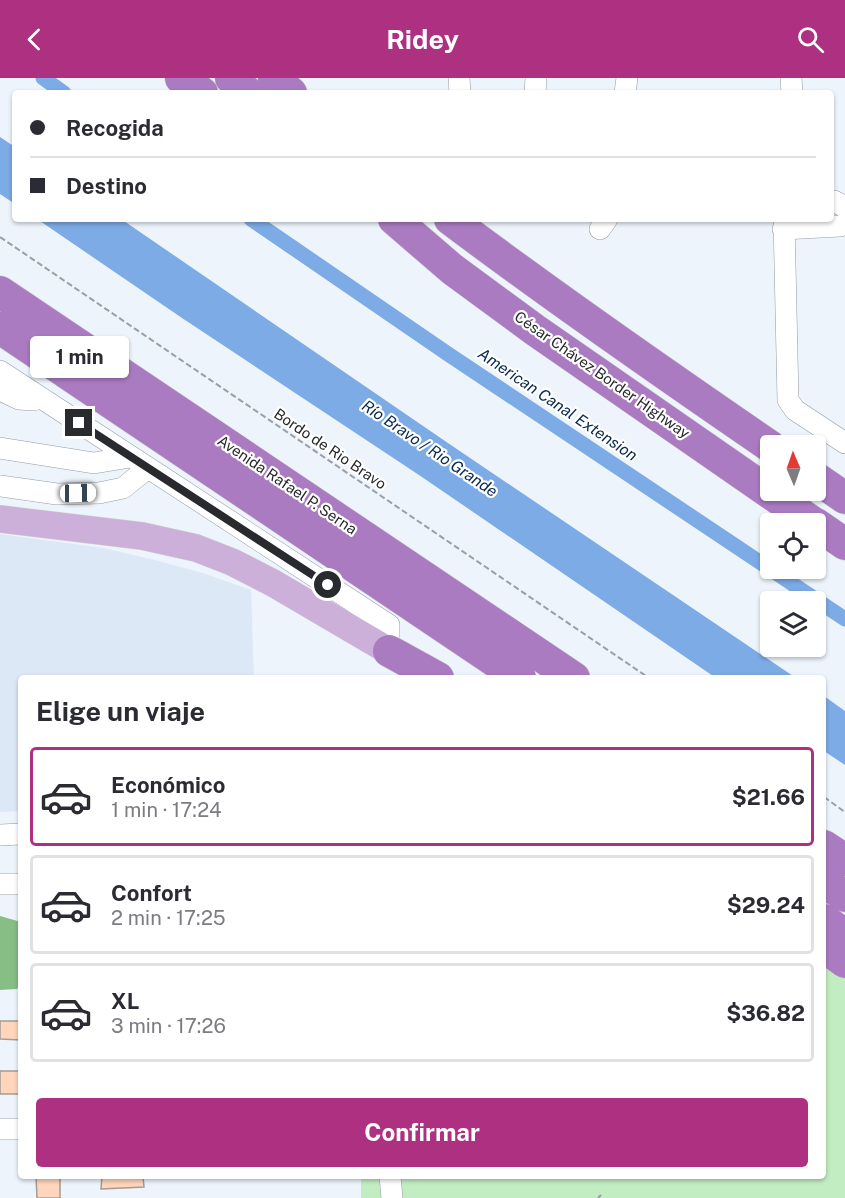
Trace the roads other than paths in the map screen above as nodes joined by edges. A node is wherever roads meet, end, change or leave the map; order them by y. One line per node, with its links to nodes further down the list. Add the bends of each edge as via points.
1 (182, 78): 5 (highway)
2 (231, 78): 6 (highway)
3 (274, 78): 7 (highway)
4 (302, 78): 8 (highway)
5 (198, 90)
6 (245, 90)
7 (288, 90)
8 (313, 90)
9 (385, 222): 14 (highway)
10 (397, 222): 14 (highway, César Chávez Border Highway)
11 (454, 222): 20 (highway)
12 (784, 224): 13 (street); 21 (street, via 788,400 795,410)
13 (845, 224)
14 (452, 269): 27 (highway, César Chávez Border Highway)
15 (0, 291): 34 (highway, Avenida Rafael P. Serna)
16 (0, 328): 33 (highway, Avenida Rafael P. Serna)
17 (0, 371): 19 (street)
18 (0, 390): 19 (street, via 19,399)
19 (44, 401): 23 (street)
20 (760, 439)
21 (845, 442)
22 (0, 448): 23 (street, via 94,463)
23 (139, 463): 25 (street, via 123,488 99,493 57,494); 31 (street, via 388,625)
24 (826, 485): 26 (highway)
25 (0, 486)
26 (845, 498)
27 (799, 513)
28 (0, 519): 31 (main road, via 142,536 196,548 273,583)
29 (826, 531): 30 (highway, César Chávez Border Highway)
30 (845, 544)
31 (389, 651): 32 (highway)
32 (433, 675)
33 (516, 675)
34 (570, 675)
35 (18, 834): 36 (street)
36 (0, 835)
37 (826, 847): 38 (highway)
38 (845, 860)
39 (826, 883): 42 (highway)
40 (0, 884): 41 (street)
41 (18, 884)
42 (845, 896)
43 (826, 921): 44 (highway)
44 (845, 935)
45 (826, 948): 46 (highway)
46 (845, 962)
47 (0, 1129): 48 (street)
48 (18, 1129)
49 (390, 1179): 50 (street)
50 (392, 1198)

